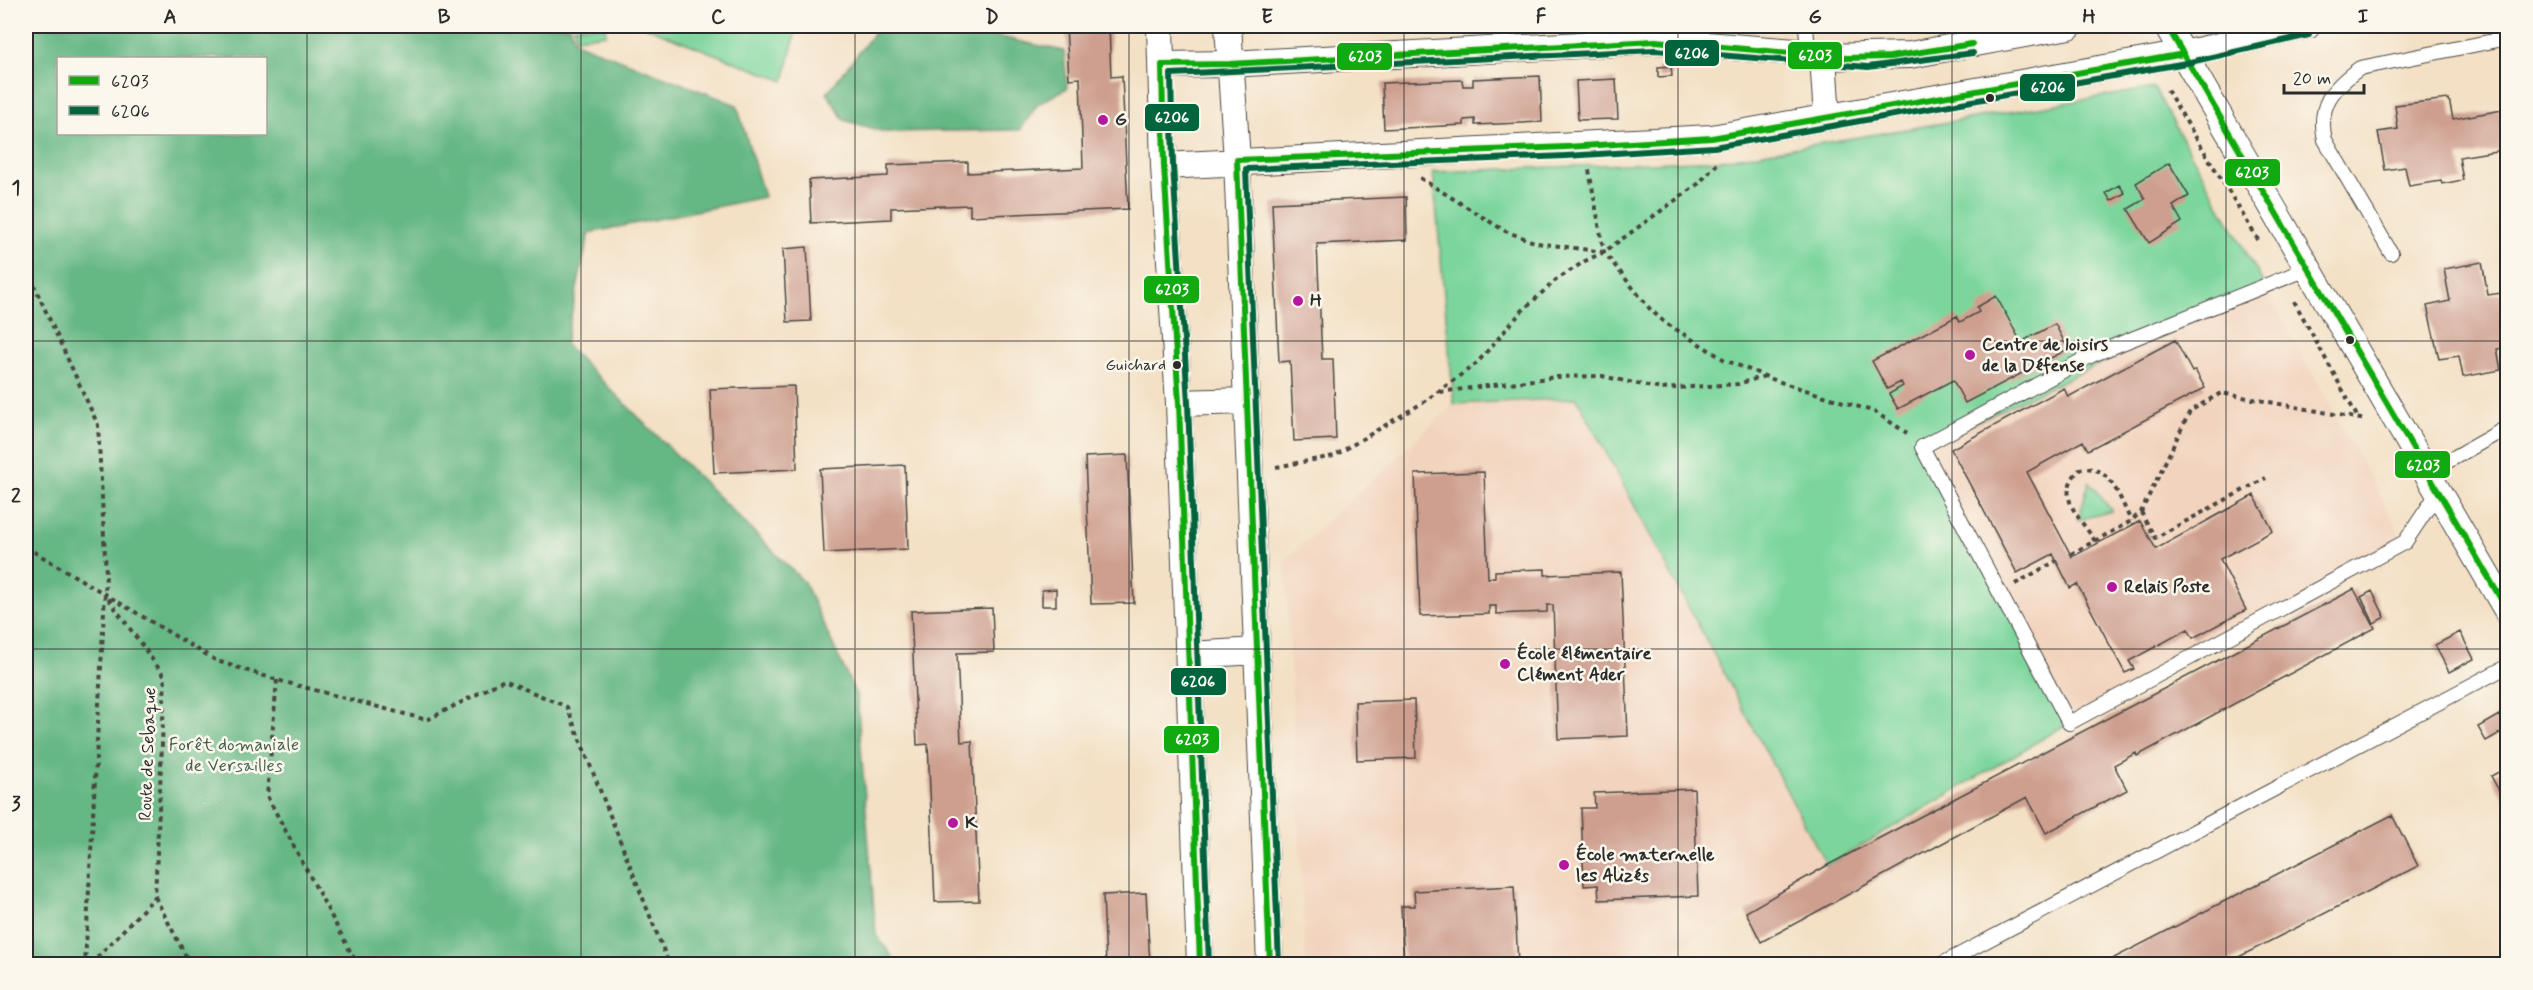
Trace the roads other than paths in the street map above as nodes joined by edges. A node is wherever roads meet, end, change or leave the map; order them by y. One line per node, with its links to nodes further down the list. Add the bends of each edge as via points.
1 (1160, 26): 13 (street)
2 (1228, 26): 12 (street)
3 (1806, 26): 11 (lane)
4 (2069, 26): 11 (street, via 1910,55)
5 (2167, 26): 10 (street)
6 (2307, 26): 10 (street)
7 (1654, 33): 8 (street); 11 (street)
8 (1547, 35): 12 (street)
9 (2508, 38): 17 (lane, via 2360,68 2340,82 2326,104 2321,122 2325,140)
10 (2184, 54): 14 (street); 18 (street)
11 (1815, 55): 14 (street)
12 (1230, 64): 13 (street); 15 (street)
13 (1162, 65): 16 (street)
14 (1827, 118): 15 (street, via 1712,138)
15 (1237, 160): 16 (street); 19 (street)
16 (1164, 166): 20 (street)
17 (2391, 253)
18 (2307, 269): 22 (street); 22 (lane, via 2092,355 1922,447 2069,723 2405,542)
19 (1247, 401): 20 (street); 24 (street)
20 (1179, 403): 25 (street)
21 (2508, 427): 22 (lane)
22 (2433, 482): 23 (street)
23 (2508, 612)
24 (1257, 651): 25 (street); 28 (street)
25 (1189, 655): 27 (street)
26 (2508, 666): 29 (lane)
27 (1200, 964)
28 (1270, 964)
29 (1942, 964)

